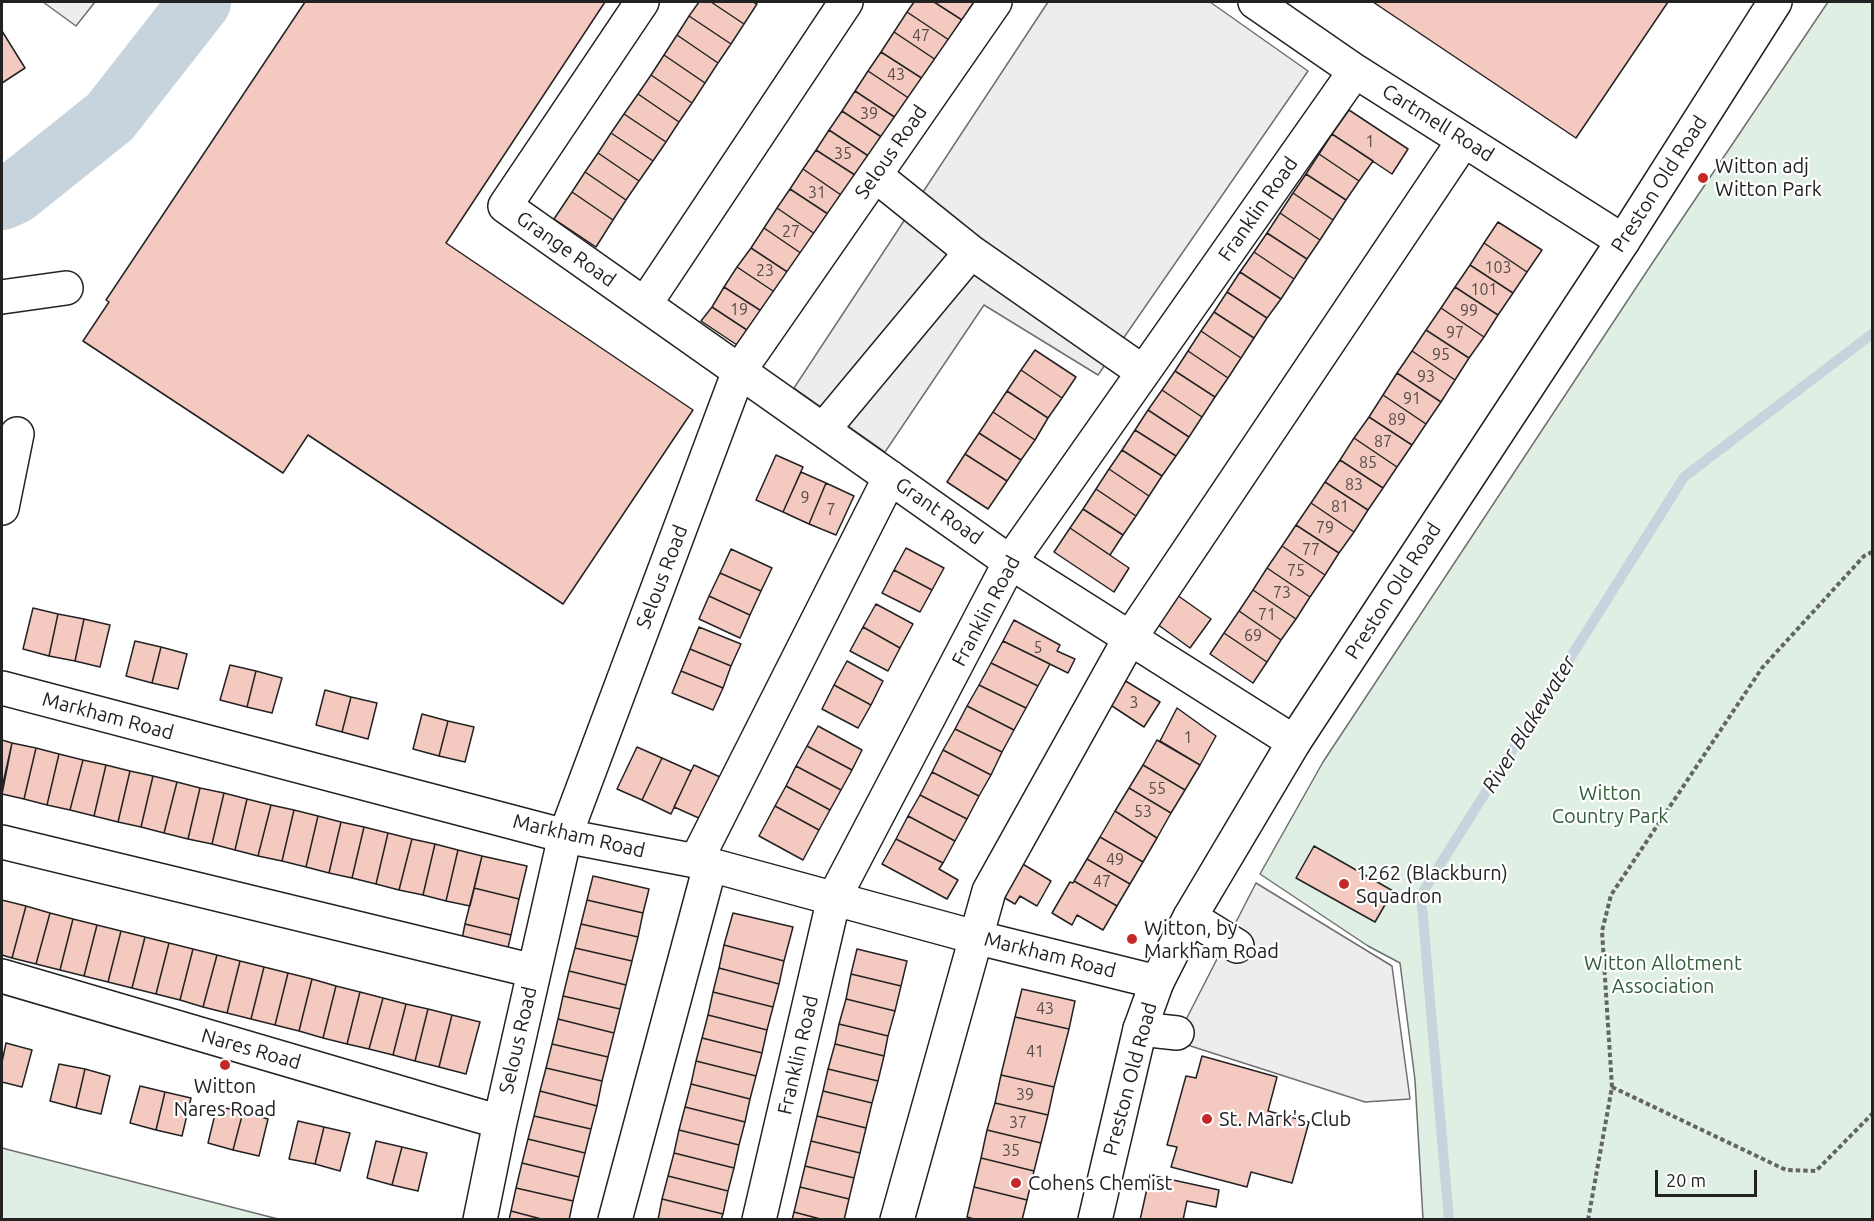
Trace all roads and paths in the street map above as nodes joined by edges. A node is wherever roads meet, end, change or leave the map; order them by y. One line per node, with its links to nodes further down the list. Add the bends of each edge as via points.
1 (642, 2): 13 (street, Grange Road, via 505,206)
2 (846, 2): 13 (street)
3 (995, 2): 8 (street, Selous Road)
4 (1255, 2): 6 (street, Cartmell Road)
5 (1775, 2): 9 (street, Preston Old Road)
6 (1355, 71): 7 (street, Cartmell Road); 15 (street, Franklin Road)
7 (1464, 140): 9 (street, Cartmell Road); 22 (street)
8 (875, 175): 10 (street); 14 (street, Selous Road)
9 (1623, 241): 24 (street, Preston Old Road)
10 (970, 252): 15 (street); 16 (street)
11 (66, 288): 12 (street)
12 (2, 297)
13 (645, 304): 14 (street, Grange Road)
14 (740, 371): 16 (street, Grant Road); 25 (street, Selous Road)
15 (1143, 372): 21 (street, Franklin Road)
16 (823, 430): 18 (street, Grant Road)
17 (17, 434): 19 (street)
18 (890, 477): 21 (street, Grant Road); 27 (street)
19 (2, 508)
20 (1872, 552): 37 (path, via 1864,556 1762,668 1611,895 1602,931)
21 (1010, 562): 22 (street, Grant Road); 28 (street, Franklin Road)
22 (1130, 638): 24 (street, Grant Road); 30 (street, via 989,891)
23 (2, 688): 25 (street, Markham Road)
24 (1294, 742): 29 (street, Preston Old Road)
25 (565, 836): 27 (street, Markham Road); 32 (street, Selous Road)
26 (2, 842): 32 (street)
27 (703, 864): 28 (street, Markham Road); 41 (street)
28 (834, 898): 30 (street, Markham Road); 42 (street, Franklin Road)
29 (1190, 917): 31 (street); 34 (street, Preston Old Road)
30 (975, 937): 34 (street, Markham Road); 43 (street)
31 (1237, 946)
32 (534, 970): 39 (street, Selous Road)
33 (2, 976): 39 (street, Nares Road)
34 (1157, 982): 35 (street, Preston Old Road)
35 (1140, 1029): 36 (street); 44 (street, Preston Old Road)
36 (1178, 1033)
37 (1612, 1087): 38 (path, via 1786,1170 1816,1171); 45 (path)
38 (1872, 1114)
39 (500, 1122): 40 (street, Selous Road)
40 (480, 1220)
41 (615, 1220)
42 (759, 1220)
43 (897, 1220)
44 (1095, 1220)
45 (1588, 1220)

